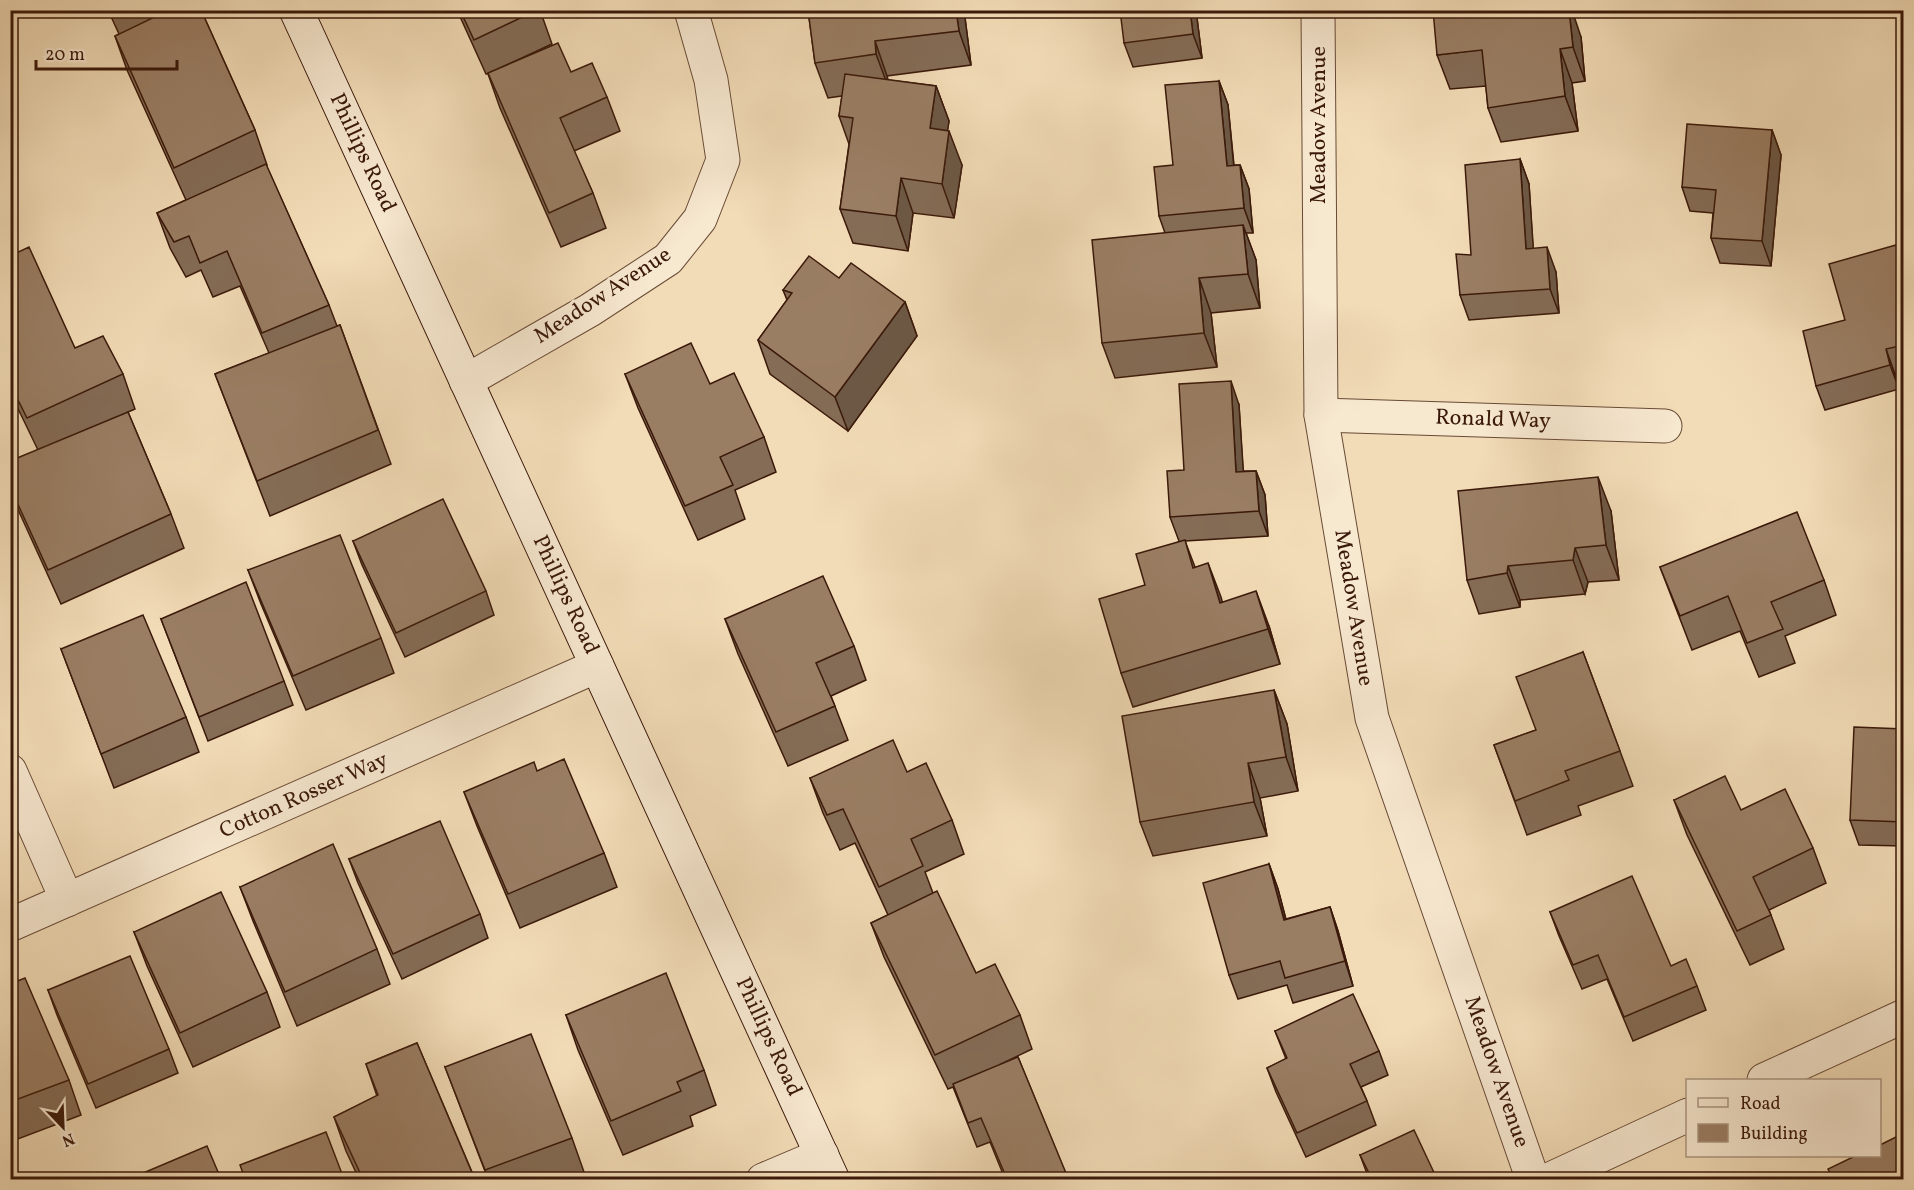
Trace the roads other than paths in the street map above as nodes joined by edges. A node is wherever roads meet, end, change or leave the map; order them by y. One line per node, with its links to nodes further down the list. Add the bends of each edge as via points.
1 (296, 10): 4 (street, Phillips Road)
2 (691, 10): 4 (street, Meadow Avenue, via 711,80 723,160 700,219 668,259)
3 (1318, 10): 5 (street, Meadow Avenue)
4 (466, 381): 7 (street, Phillips Road)
5 (1321, 415): 6 (street, Ronald Way); 16 (street, Meadow Avenue, via 1372,718)
6 (1665, 426)
7 (597, 666): 9 (street, Cotton Rosser Way); 14 (street, Phillips Road)
8 (10, 771): 9 (street)
9 (67, 900): 10 (street, Cotton Rosser Way)
10 (10, 925)
11 (1904, 1016): 12 (street)
12 (1766, 1079)
13 (1686, 1116): 17 (street)
14 (828, 1167): 15 (street)
15 (763, 1179)
16 (1533, 1179)
17 (1548, 1179)

